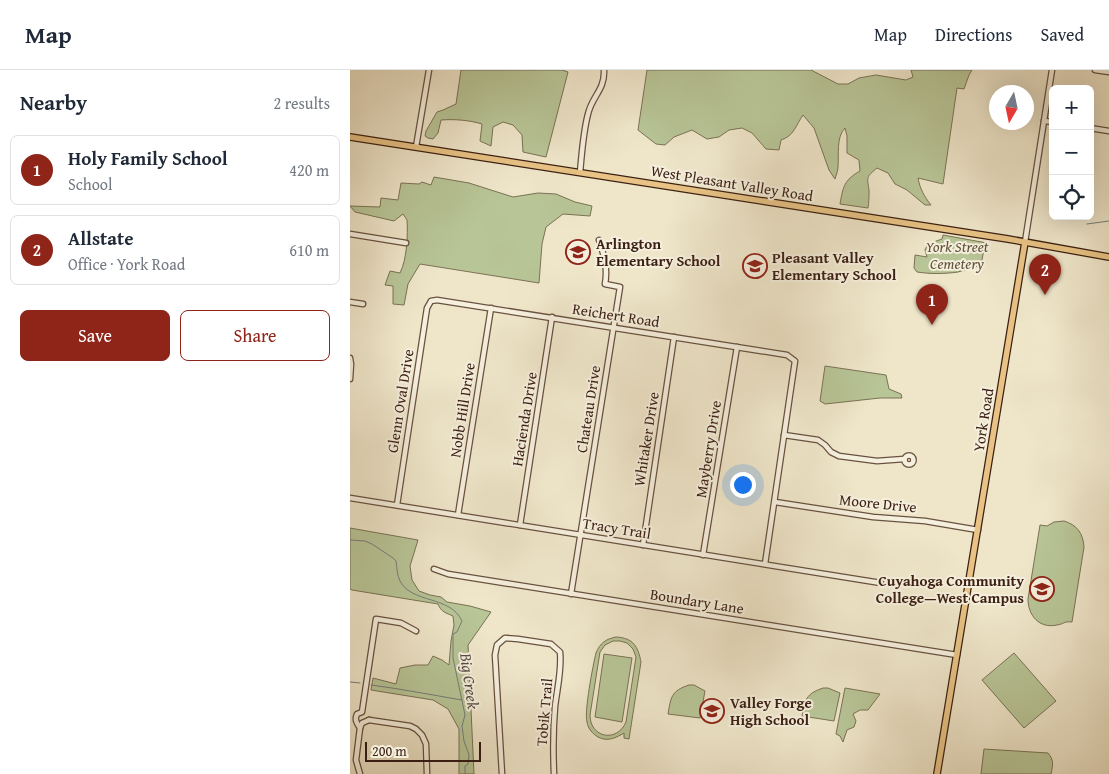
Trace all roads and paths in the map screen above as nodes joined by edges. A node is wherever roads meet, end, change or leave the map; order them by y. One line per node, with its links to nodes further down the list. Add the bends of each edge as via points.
1 (429, 70): 11 (street)
2 (604, 70): 12 (street, via 602,86 588,112)
3 (1052, 70): 6 (street, York Road)
4 (1095, 70): 5 (street)
5 (1109, 72)
6 (1044, 121): 7 (street); 15 (street, York Road)
7 (1049, 122)
8 (1094, 129): 9 (street)
9 (1109, 131)
10 (350, 137): 11 (main road, West Pleasant Valley Road)
11 (416, 148): 12 (main road, West Pleasant Valley Road)
12 (580, 172): 15 (main road, West Pleasant Valley Road)
13 (350, 234): 16 (street)
14 (599, 240): 23 (street, Chateau Drive, via 607,274 605,284 620,287)
15 (1025, 242): 17 (main road, West Pleasant Valley Road); 35 (main road, York Road)
16 (406, 243)
17 (1109, 257)
18 (431, 301): 21 (street, Reichert Road); 32 (street, Glenn Oval Drive)
19 (350, 302): 20 (street)
20 (363, 304)
21 (491, 308): 22 (street, Reichert Road); 33 (street, Nobb Hill Drive)
22 (552, 318): 23 (street, Reichert Road); 34 (street, Hacienda Drive)
23 (614, 327): 24 (street, Reichert Road); 36 (street, Chateau Drive)
24 (674, 337): 25 (street, Reichert Road); 37 (street, Whitaker Drive)
25 (737, 347): 28 (street, Reichert Road, via 787,355 795,361); 38 (street, Mayberry Drive)
26 (350, 358): 27 (street)
27 (350, 376)
28 (784, 435): 29 (street, via 818,440 839,456 877,461); 31 (street)
29 (904, 459)
30 (350, 498): 32 (street, Tracy Trail)
31 (775, 502): 35 (street, Moore Drive); 39 (street)
32 (397, 505): 33 (street, Tracy Trail)
33 (458, 515): 34 (street, Tracy Trail)
34 (520, 525): 36 (street, Tracy Trail)
35 (978, 530): 44 (main road, York Road)
36 (580, 535): 37 (street, Tracy Trail); 42 (street, Chateau Drive)
37 (642, 545): 38 (street, Tracy Trail)
38 (703, 555): 39 (street, Tracy Trail)
39 (766, 564): 41 (street, Tracy Trail)
40 (434, 569): 42 (street, Boundary Lane)
41 (881, 582)
42 (571, 594): 44 (street, Boundary Lane)
43 (416, 631): 45 (street, via 401,623 376,619)
44 (957, 654): 52 (main road, York Road)
45 (362, 712): 46 (street); 47 (street, via 355,717)
46 (369, 720): 47 (street); 49 (street, via 416,729 426,744)
47 (360, 728): 48 (street, via 356,760)
48 (360, 774)
49 (427, 774)
50 (502, 774): 51 (street, Tobik Trail, via 496,655 497,645 505,638 551,644 560,652 552,741)
51 (554, 774)
52 (937, 774)

